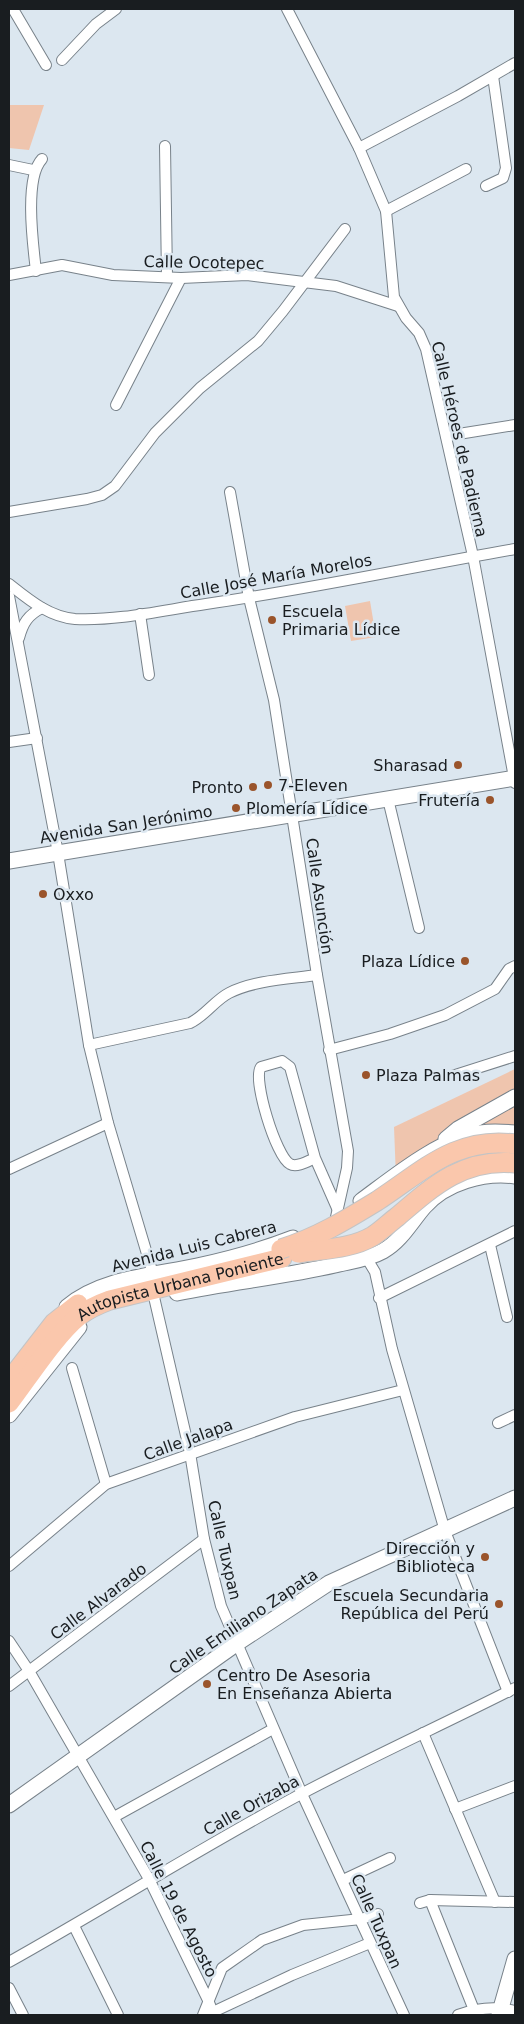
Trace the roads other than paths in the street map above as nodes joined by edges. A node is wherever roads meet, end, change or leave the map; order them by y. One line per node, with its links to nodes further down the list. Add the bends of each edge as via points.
1 (13, 9): 6 (street)
2 (116, 9): 4 (street, via 78,41)
3 (287, 9): 9 (street, Calle Héroes de Padierna)
4 (62, 60)
5 (515, 63): 7 (street)
6 (46, 65)
7 (493, 76): 9 (street); 14 (street, via 506,168 503,178)
8 (165, 146): 19 (street)
9 (359, 148): 15 (street, Calle Héroes de Padierna)
10 (42, 159): 13 (street)
11 (9, 165): 13 (street)
12 (466, 169): 15 (street)
13 (33, 170): 17 (street, via 31,220)
14 (486, 186)
15 (386, 211): 22 (street, Calle Héroes de Padierna, via 392,287)
16 (346, 229): 21 (street)
17 (36, 271): 18 (street, Calle Ocotepec); 19 (street, Calle Ocotepec, via 62,265 113,275)
18 (9, 275)
19 (167, 277): 20 (street, Calle Ocotepec)
20 (181, 278): 21 (street, Calle Ocotepec, via 248,275); 23 (street)
21 (305, 281): 22 (street, Calle Ocotepec, via 336,286); 27 (street, via 258,341 200,388 155,433 115,486 87,499)
22 (398, 306): 25 (street, Calle Héroes de Padierna, via 419,333 426,349)
23 (116, 405)
24 (515, 425): 25 (street)
25 (446, 436): 29 (street, Calle Héroes de Padierna)
26 (230, 492): 32 (street, Calle Asunción)
27 (9, 512)
28 (515, 549): 29 (street, Calle José María Morelos)
29 (473, 556): 32 (street, Calle José María Morelos); 39 (street, Calle Héroes de Padierna)
30 (9, 584): 33 (street, Calle José María Morelos)
31 (9, 596): 35 (street)
32 (249, 598): 34 (street, Calle José María Morelos); 41 (street, Calle Asunción, via 274,700)
33 (42, 608): 34 (street, Calle José María Morelos, via 74,619); 35 (street, via 31,614)
34 (140, 614): 36 (street)
35 (18, 639): 37 (street)
36 (149, 675)
37 (37, 738): 38 (street); 42 (street)
38 (9, 742)
39 (515, 780): 40 (main road, Avenida San Jerónimo)
40 (388, 799): 41 (main road, Avenida San Jerónimo); 44 (street)
41 (293, 815): 42 (main road, Avenida San Jerónimo); 46 (street, Calle Asunción)
42 (58, 853): 43 (main road, Avenida San Jerónimo); 47 (street)
43 (9, 861)
44 (419, 928)
45 (515, 966): 48 (street, via 494,989 446,1015)
46 (317, 975): 47 (street, via 240,988 228,993 190,1024); 48 (street, Calle Asunción)
47 (89, 1045): 52 (street)
48 (329, 1050): 62 (street, Calle Asunción, via 348,1151)
49 (515, 1056): 50 (street)
50 (449, 1076)
51 (515, 1097): 58 (main road, via 458,1129)
52 (108, 1123): 60 (street); 69 (street)
53 (515, 1133): 58 (main road, Avenida Luis Cabrera, via 479,1133 460,1138)
54 (515, 1144): 75 (highway, Autopista Urbana Poniente, bridge, via 489,1143 455,1150 334,1227 299,1243 253,1258 108,1290 89,1298 72,1307 54,1323)
55 (515, 1155): 65 (highway, Autopista Urbana Poniente, bridge, via 493,1153 458,1159 331,1239)
56 (515, 1159): 66 (main road, via 494,1158 462,1164 420,1189 407,1204)
57 (316, 1160): 57 (street, via 290,1067 282,1061 261,1067 259,1084 282,1156 293,1165); 62 (street)
58 (421, 1160): 62 (main road, Avenida Luis Cabrera)
59 (515, 1163): 65 (highway, bridge, via 482,1165 444,1179 374,1236 359,1243)
60 (9, 1169)
61 (515, 1176): 66 (main road, via 494,1174 455,1186 426,1205 395,1242)
62 (336, 1213): 65 (main road, Avenida Luis Cabrera)
63 (515, 1231): 64 (street)
64 (490, 1245): 71 (street); 72 (street)
65 (295, 1246): 68 (main road, via 291,1257); 69 (main road, Avenida Luis Cabrera); 77 (highway, Autopista Urbana Poniente, via 255,1266 110,1300 93,1307 78,1317 60,1337)
66 (382, 1251): 67 (main road)
67 (366, 1257): 68 (main road); 71 (street, via 375,1272)
68 (303, 1272): 70 (main road)
69 (153, 1274): 74 (main road, Avenida Luis Cabrera, via 86,1294 73,1302 39,1337)
70 (154, 1297): 78 (main road, via 111,1307 82,1324); 81 (street, Calle Tuxpan)
71 (380, 1298): 76 (street)
72 (507, 1317)
73 (72, 1368): 82 (street)
74 (9, 1376)
75 (9, 1381)
76 (403, 1390): 81 (street, Calle Jalapa, via 295,1417); 84 (street)
77 (9, 1403)
78 (9, 1415)
79 (515, 1415): 80 (street)
80 (498, 1423)
81 (190, 1453): 82 (street, Calle Jalapa); 85 (street, Calle Tuxpan)
82 (106, 1484): 86 (street, Calle Jalapa)
83 (515, 1498): 84 (main road, Calle Emiliano Zapata)
84 (445, 1531): 88 (main road, Calle Emiliano Zapata, via 330,1583); 91 (street)
85 (204, 1539): 88 (street, Calle Tuxpan, via 221,1606); 89 (street, Calle Alvarado)
86 (9, 1566)
87 (9, 1641): 89 (street)
88 (236, 1644): 92 (street, Calle Tuxpan); 94 (main road, Calle Emiliano Zapata)
89 (29, 1671): 90 (street, Calle Alvarado); 94 (street)
90 (9, 1686)
91 (512, 1690): 93 (street, Calle Orizaba)
92 (274, 1728): 96 (street, Calle Tuxpan); 99 (street)
93 (423, 1733): 96 (street, Calle Orizaba); 98 (street)
94 (79, 1757): 97 (main road, Calle Emiliano Zapata); 99 (street, Calle 19 de Agosto)
95 (515, 1786): 98 (street)
96 (302, 1794): 101 (street, Calle Orizaba); 102 (street, Calle Tuxpan)
97 (9, 1805)
98 (455, 1810): 103 (street)
99 (114, 1817): 101 (street, Calle 19 de Agosto)
100 (390, 1858): 102 (street)
101 (149, 1879): 107 (street, Calle Orizaba); 112 (street, Calle 19 de Agosto)
102 (343, 1880): 106 (street, Calle Tuxpan)
103 (494, 1902): 104 (street); 113 (street, via 425,1902)
104 (515, 1902)
105 (378, 1914): 106 (street)
106 (361, 1919): 108 (street, Calle Tuxpan); 112 (street, via 303,1925 262,1940 222,1968)
107 (74, 1926): 110 (street, Calle Orizaba); 117 (street)
108 (370, 1943): 115 (street); 118 (street, Calle Tuxpan)
109 (515, 1959): 114 (main road)
110 (9, 1962)
111 (9, 1988): 116 (street)
112 (208, 2000): 115 (street, Calle 19 de Agosto)
113 (474, 2010): 114 (street); 119 (street)
114 (505, 2011)
115 (210, 2014)
116 (23, 2015)
117 (118, 2015)
118 (404, 2015)
119 (458, 2015)

